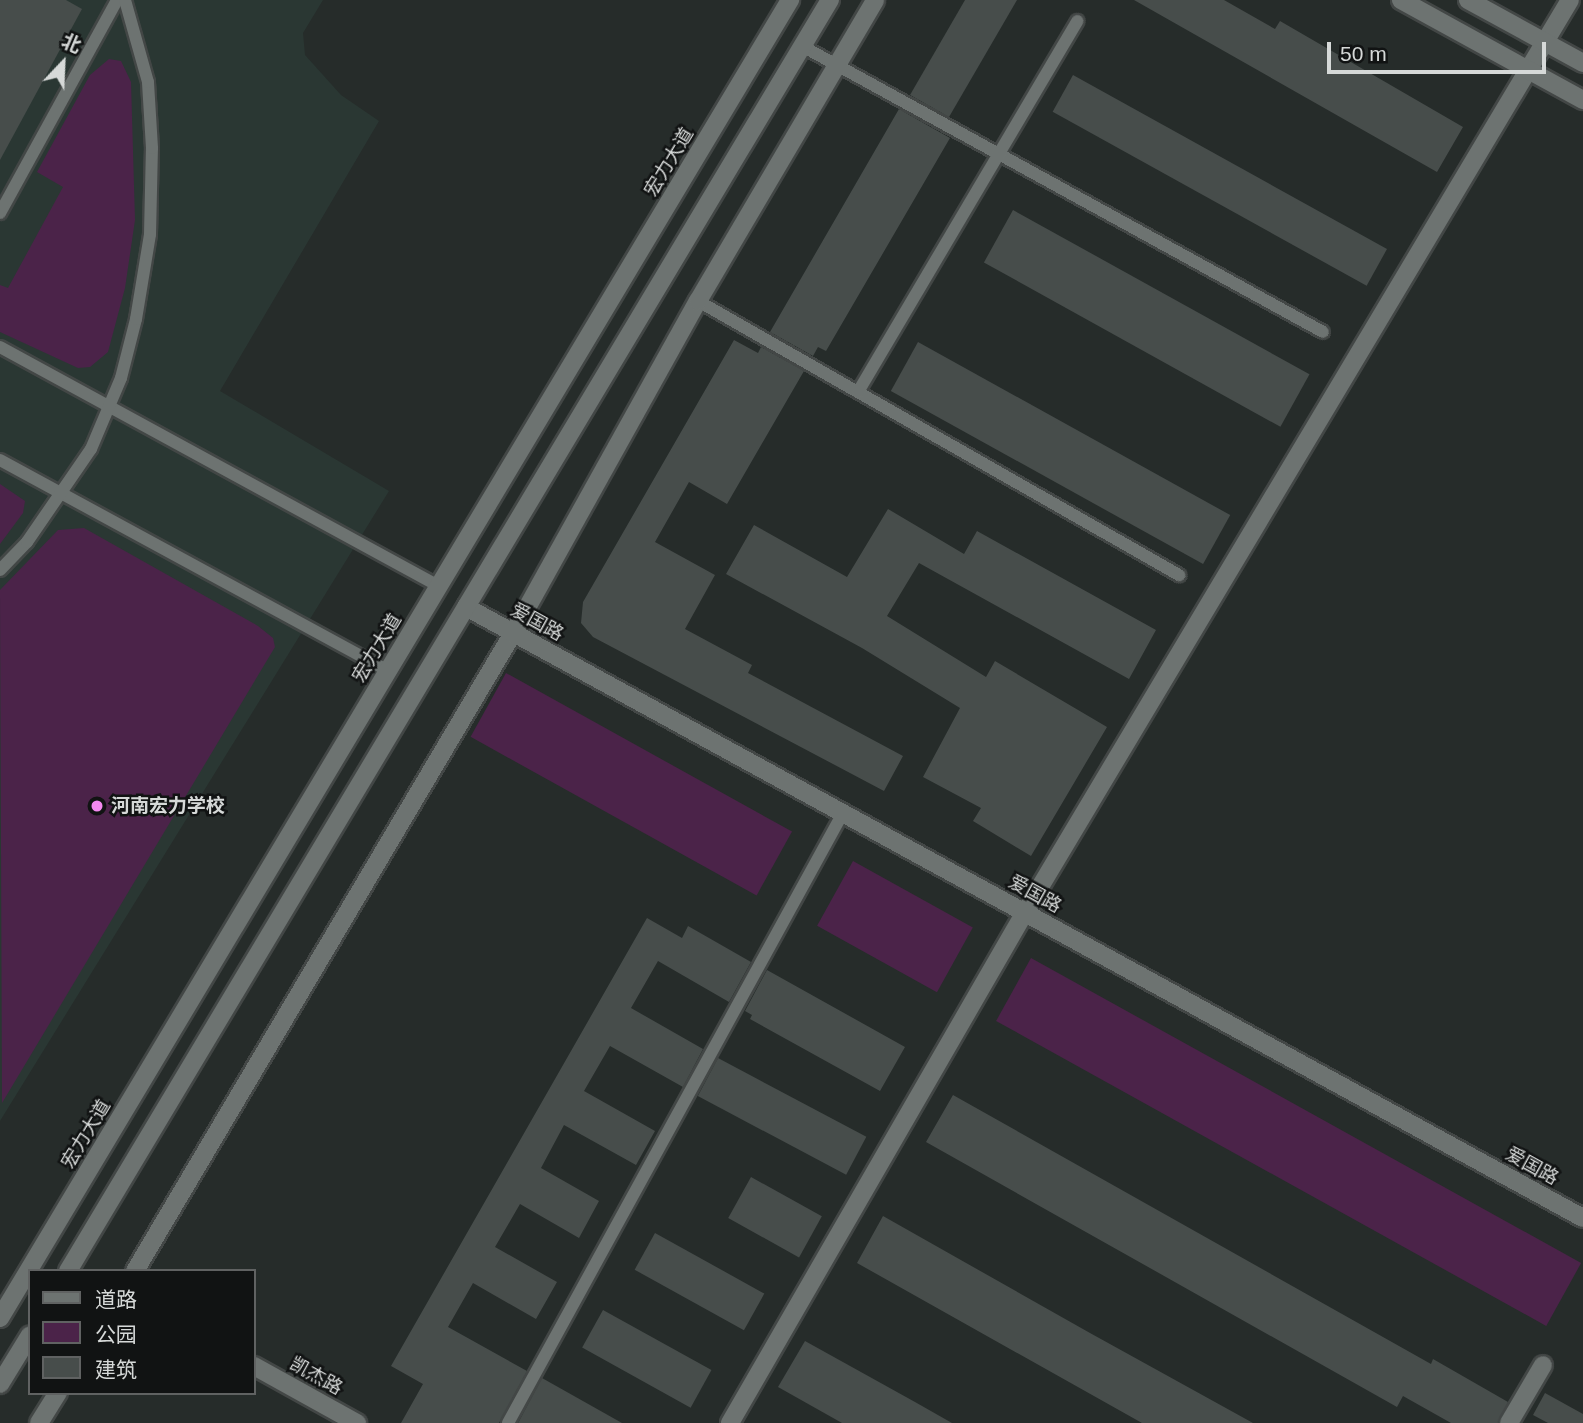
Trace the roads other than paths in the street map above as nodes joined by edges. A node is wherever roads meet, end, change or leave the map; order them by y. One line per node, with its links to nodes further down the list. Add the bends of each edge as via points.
1 (117, 0): 17 (lane)
2 (125, 0): 22 (lane, via 148,82 150,234 136,320)
3 (790, 0): 27 (street, 宏力大道)
4 (830, 0): 11 (street)
5 (875, 0): 13 (street)
6 (1401, 0): 14 (street)
7 (1468, 0): 10 (street)
8 (1570, 0): 10 (street)
9 (1077, 21): 16 (lane)
10 (1545, 42): 12 (street); 14 (street)
11 (802, 46): 13 (lane); 28 (street)
12 (1583, 63)
13 (837, 65): 16 (lane); 18 (street)
14 (1528, 70): 15 (street); 32 (street)
15 (1583, 100)
16 (999, 153): 19 (lane); 21 (lane)
17 (0, 213)
18 (698, 301): 21 (lane); 29 (street)
19 (1324, 332)
20 (0, 347): 22 (lane)
21 (858, 392): 26 (lane)
22 (108, 406): 24 (lane, via 90,449); 27 (lane)
23 (0, 460): 24 (lane)
24 (61, 493): 25 (lane); 30 (lane)
25 (0, 570)
26 (1179, 575)
27 (439, 586): 30 (street, 宏力大道)
28 (466, 607): 29 (street, 爱国路); 35 (street)
29 (513, 633): 31 (street, 爱国路); 36 (street)
30 (388, 671): 34 (street, 宏力大道)
31 (843, 813): 32 (street, 爱国路); 46 (lane)
32 (1025, 912): 33 (street, 爱国路); 47 (street)
33 (1583, 1218)
34 (29, 1269)
35 (73, 1269)
36 (136, 1269)
37 (28, 1271): 38 (street, 宏力大道)
38 (0, 1318)
39 (28, 1338): 42 (street)
40 (1543, 1366): 48 (street)
41 (256, 1367): 45 (street, 凯杰路)
42 (0, 1384)
43 (57, 1395): 44 (street)
44 (39, 1423)
45 (357, 1423)
46 (508, 1423)
47 (730, 1423)
48 (1509, 1423)

